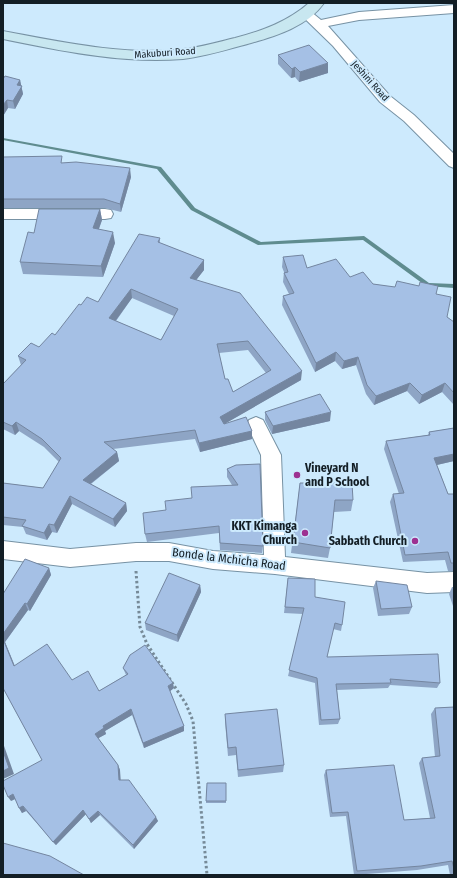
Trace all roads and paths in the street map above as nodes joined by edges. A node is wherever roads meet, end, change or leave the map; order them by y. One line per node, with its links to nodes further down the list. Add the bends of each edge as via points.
1 (311, 8): 3 (street, Jeshini Road); 4 (street, Makuburi Road, via 286,27 242,41 185,54 121,55)
2 (454, 10): 3 (street, via 359,16)
3 (320, 24): 5 (street, Jeshini Road, via 386,100 408,117)
4 (3, 35)
5 (454, 163)
6 (3, 214): 7 (street)
7 (106, 214)
8 (256, 425): 11 (street, via 271,455)
9 (3, 550): 10 (street, Bonde la Mchicha Road, via 70,558)
10 (136, 552): 11 (street, Bonde la Mchicha Road, via 169,552 213,560); 13 (path, via 140,627 147,644 172,679 193,721)
11 (275, 565): 12 (street, Bonde la Mchicha Road, via 427,583)
12 (454, 582)
13 (206, 875)

